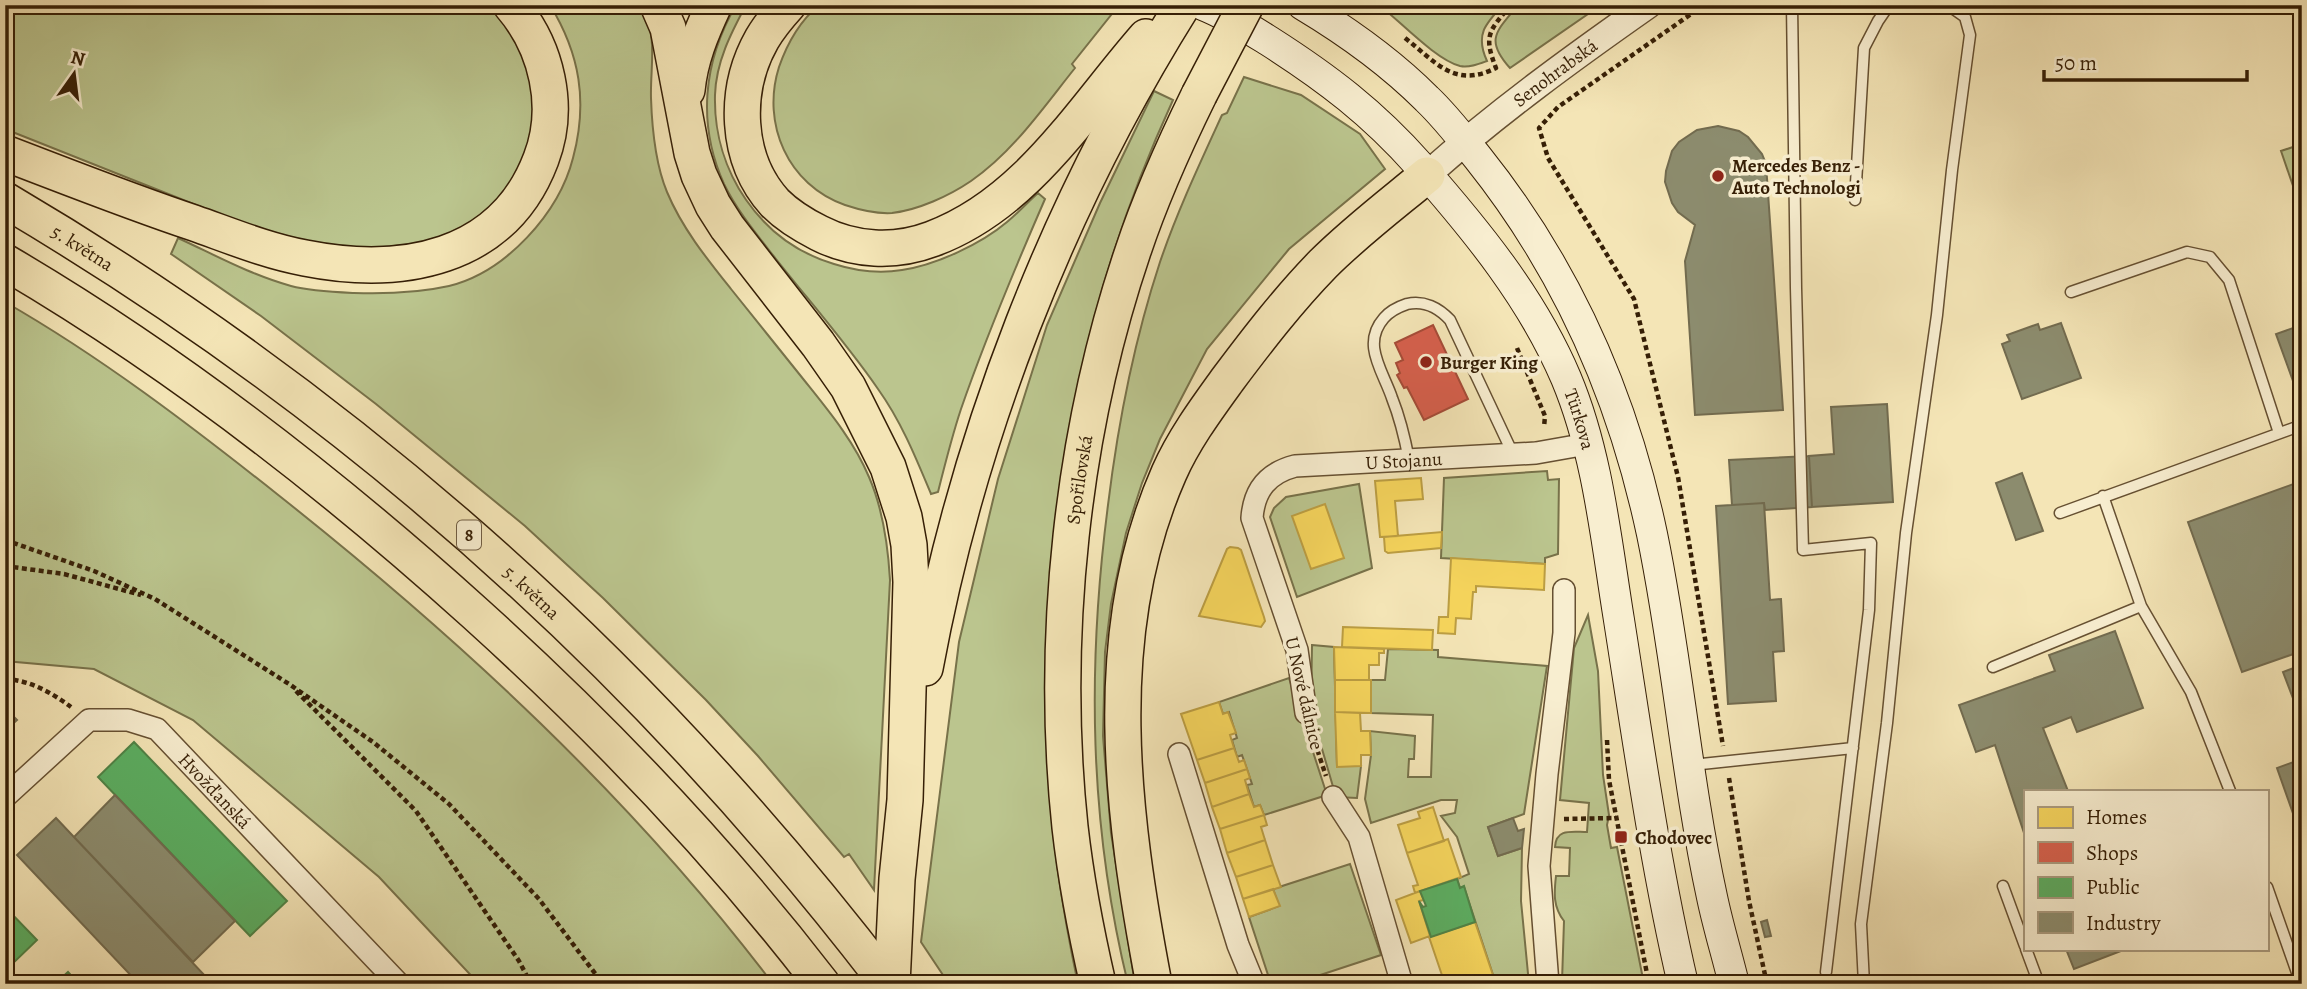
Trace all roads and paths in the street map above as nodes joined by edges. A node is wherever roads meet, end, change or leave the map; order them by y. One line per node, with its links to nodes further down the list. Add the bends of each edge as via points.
1 (511, 5): 23 (highway, via 536,44 549,86 544,152 513,209 478,240 444,255 365,264 277,252)
2 (657, 5): 20 (highway, via 668,28)
3 (714, 5): 20 (highway, via 692,60)
4 (766, 5): 19 (highway)
5 (788, 5): 19 (highway, via 762,40)
6 (1173, 5): 18 (highway)
7 (1183, 5): 18 (highway)
8 (1203, 5): 24 (main road, Türkova, via 1244,26 1344,92 1381,123)
9 (1246, 5): 72 (highway, Spořilovská, bridge, via 1154,194 1121,290 1095,392 1076,500 1066,608 1065,754 1074,863)
10 (1303, 5): 22 (main road, Türkova, via 1356,37 1399,72)
11 (1511, 5): 17 (path, via 1488,36 1496,68 1478,75 1450,73)
12 (1648, 5): 22 (street, Senohrabská)
13 (1704, 5): 21 (path, via 1558,107)
14 (1793, 5): 49 (lane, via 1802,550 1871,543 1869,610)
15 (1889, 5): 26 (lane, via 1864,48)
16 (1948, 5): 81 (lane, via 1965,17 1970,35 1861,924)
17 (1402, 35)
18 (1134, 66): 19 (highway, via 1030,175 982,215 934,239 893,248 871,248 828,237 791,217 769,196 748,158 744,137); 57 (highway, via 1009,365 968,491 935,619)
19 (748, 72)
20 (687, 125): 57 (highway, via 698,175 713,205 848,387 898,493 911,562)
21 (1539, 128)
22 (1465, 141): 24 (street, Senohrabská); 52 (main road, Türkova, via 1505,192 1559,279 1622,423 1652,533)
23 (5, 153)
24 (1427, 175): 32 (main road, Türkova, via 1469,222 1531,309 1567,381); 73 (highway, via 1324,263 1281,310 1210,404 1170,470 1156,506 1130,608 1123,707 1128,817)
25 (5, 200): 71 (highway, 5. května / 8, via 216,335 363,447 501,563 608,663 709,768)
26 (1855, 200)
27 (5, 262): 70 (highway, via 251,426 433,576 599,732 722,864)
28 (2071, 292): 31 (lane, via 2187,252 2210,257 2229,280)
29 (1516, 346): 33 (path, via 1545,416 1543,428 1535,434)
30 (2302, 425): 31 (lane)
31 (2279, 433): 36 (lane)
32 (1587, 444): 33 (street, U Stojanu); 78 (main road, Türkova)
33 (1536, 453): 34 (street, U Stojanu)
34 (1513, 454): 35 (street, U Stojanu); 35 (lane, via 1450,320 1432,306 1410,304 1389,313 1373,341)
35 (1409, 460): 38 (street, U Stojanu, via 1283,469 1263,484)
36 (2103, 496): 37 (lane); 43 (lane)
37 (2060, 513)
38 (1252, 518): 47 (street, U Nové dálnice, via 1297,650)
39 (5, 540): 42 (path, via 94,571)
40 (5, 566): 42 (path, via 64,574)
41 (1564, 590): 59 (street, via 1564,634)
42 (155, 599): 46 (path)
43 (2141, 606): 44 (lane); 54 (lane, via 2192,692)
44 (1993, 667)
45 (5, 679): 48 (path, via 52,692)
46 (289, 684): 68 (path, via 416,811); 69 (path, via 373,742 449,804 539,899)
47 (1306, 713): 56 (path, U Nové dálnice)
48 (89, 720): 55 (street); 67 (street, Hvožďanská, via 128,720 157,729)
49 (1853, 748): 51 (lane); 66 (lane)
50 (1179, 754): 74 (street)
51 (1726, 761): 52 (lane); 62 (path)
52 (1689, 766): 79 (main road, Türkova, via 1712,897)
53 (1610, 786): 58 (path)
54 (2230, 790)
55 (5, 797)
56 (1333, 797): 75 (street, via 1359,837)
57 (905, 800): 71 (highway)
58 (1616, 818): 59 (path); 77 (path)
59 (1543, 820): 76 (street, via 1539,866)
60 (2003, 886): 64 (lane)
61 (2268, 890): 83 (lane)
62 (1749, 901): 63 (path); 80 (path)
63 (1742, 903)
64 (2024, 942)
65 (2027, 950): 82 (lane)
66 (1826, 972)
67 (399, 984)
68 (531, 984)
69 (603, 984)
70 (821, 984)
71 (890, 984)
72 (1098, 984)
73 (1154, 984)
74 (1254, 984)
75 (1402, 984)
76 (1548, 984)
77 (1649, 984)
78 (1683, 984)
79 (1734, 984)
80 (1767, 984)
81 (1864, 984)
82 (2039, 984)
83 (2301, 984)

